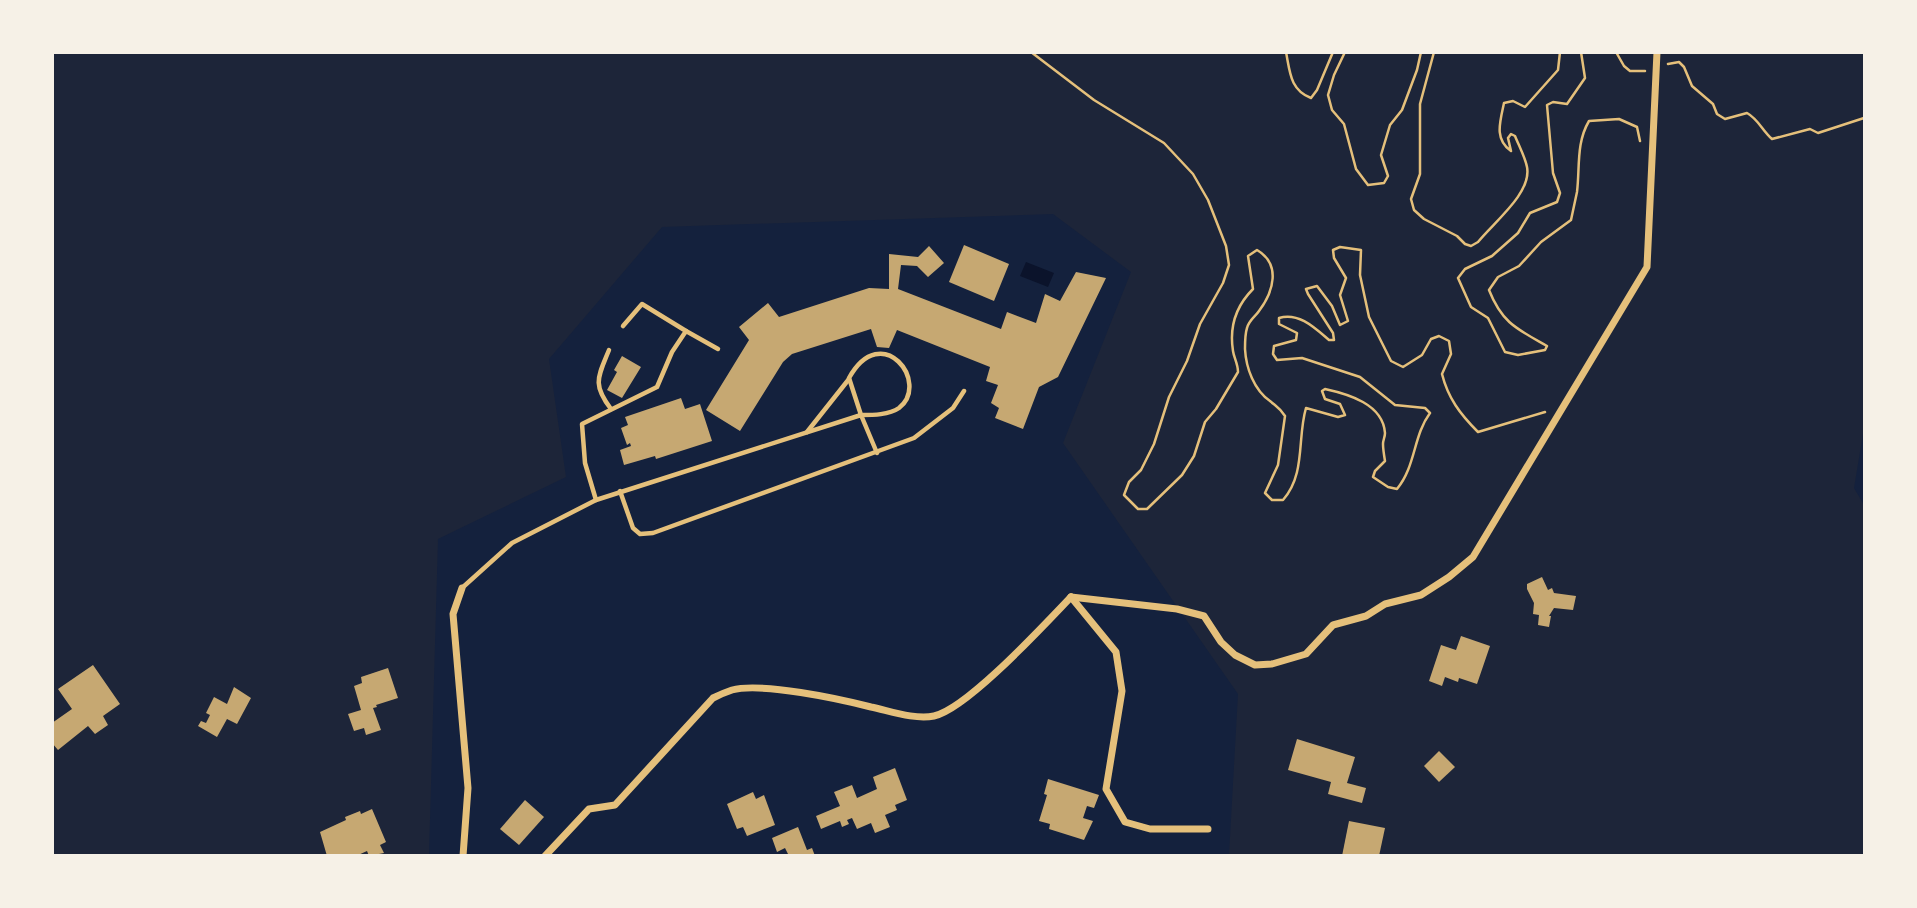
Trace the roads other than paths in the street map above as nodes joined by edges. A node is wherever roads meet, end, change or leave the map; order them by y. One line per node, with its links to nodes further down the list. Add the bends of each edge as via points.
1 (1657, 52): 15 (street, via 1647,267 1472,557 1421,595 1333,625 1306,654 1255,665 1234,655 1204,616)
2 (623, 326): 3 (lane, via 642,304)
3 (686, 331): 4 (lane); 8 (lane, via 657,387)
4 (718, 349)
5 (609, 350): 8 (lane, via 597,381 600,396)
6 (849, 378): 9 (lane); 9 (lane, via 869,355 886,353 907,373 910,390 900,408); 10 (lane)
7 (964, 391): 11 (lane, via 953,408 914,438)
8 (611, 410): 13 (lane, via 582,425 585,463)
9 (862, 415): 10 (lane); 11 (lane)
10 (807, 432): 12 (lane)
11 (877, 453): 12 (lane, via 653,533 640,534 633,528)
12 (620, 491): 13 (lane)
13 (596, 500): 14 (lane, via 512,543)
14 (462, 588): 17 (street, via 453,614 468,788)
15 (1072, 597): 16 (street, via 1116,652 1122,691 1106,789 1125,822 1150,829); 18 (street, via 957,706 933,716 752,687 713,698 615,806 589,810)
16 (1208, 829)
17 (463, 856)
18 (545, 856)

